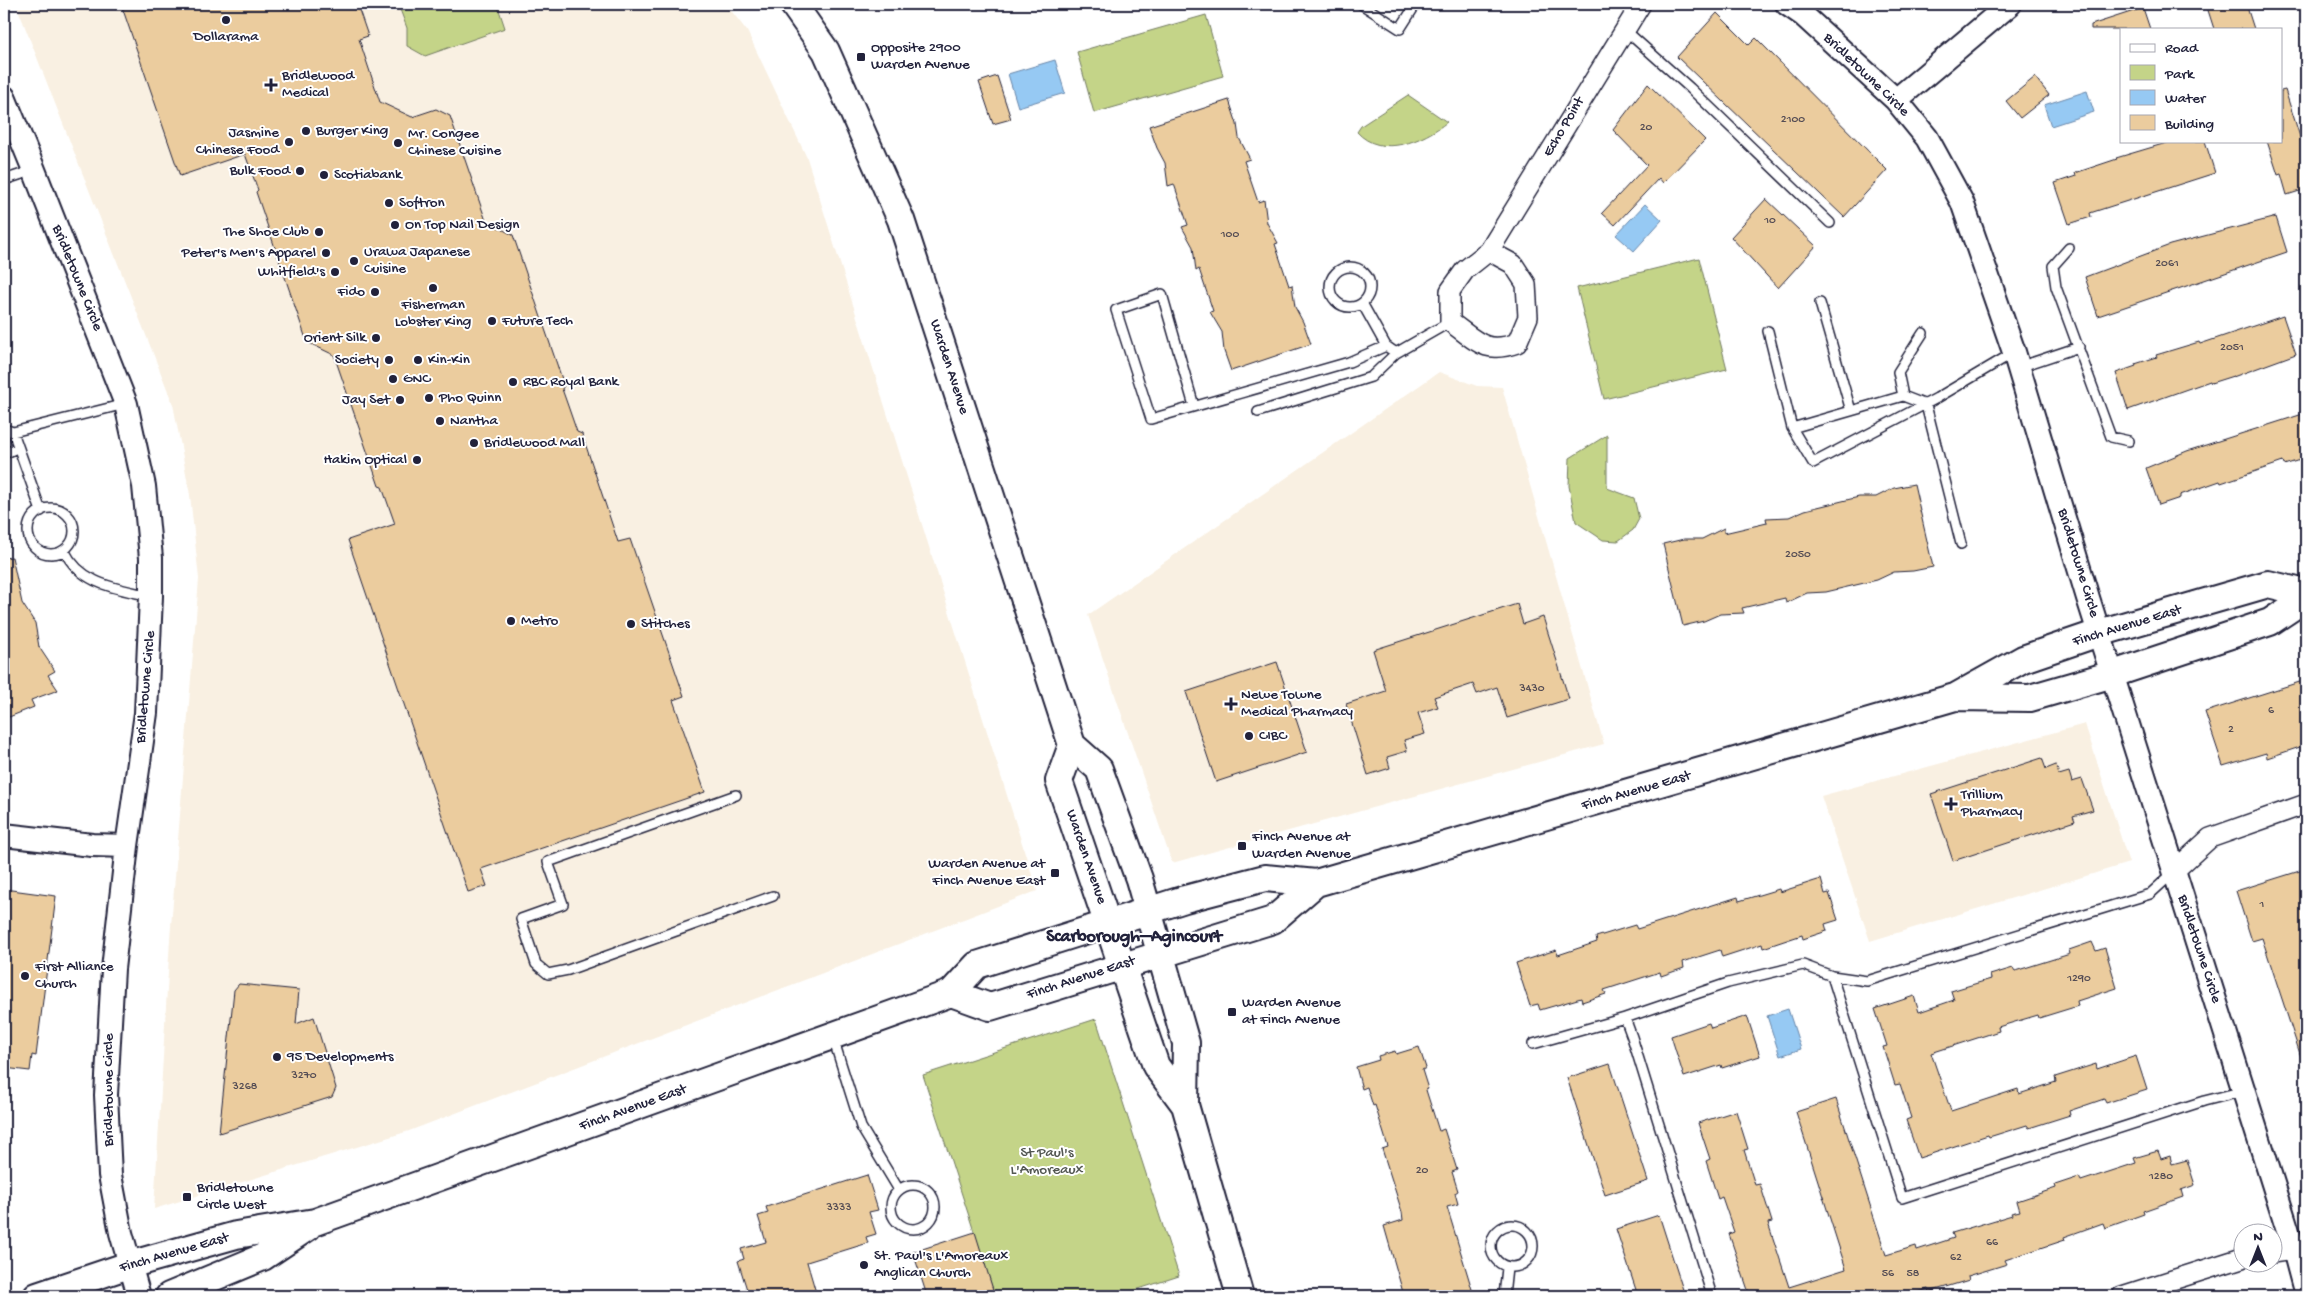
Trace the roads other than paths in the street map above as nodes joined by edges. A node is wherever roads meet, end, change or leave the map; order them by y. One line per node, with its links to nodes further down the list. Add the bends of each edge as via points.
1 (793, 4): 44 (main road, Warden Avenue, via 826,52 901,220)
2 (1361, 4): 3 (lane, via 1400,29)
3 (1416, 4)
4 (1640, 4): 7 (street, Echo Point)
5 (1787, 4): 9 (street, Bridletowne Circle)
6 (2010, 4): 9 (street)
7 (1623, 29): 12 (lane, via 1690,88); 14 (street, Echo Point)
8 (4, 97): 10 (street, Bridletowne Circle)
9 (1896, 100): 23 (street, Bridletowne Circle, via 1927,138 1962,202)
10 (34, 170): 11 (lane); 25 (street, Bridletowne Circle)
11 (4, 180)
12 (1830, 223)
13 (2068, 248): 21 (lane, via 2053,266 2056,287)
14 (1489, 252): 17 (street, Echo Point, via 1465,270 1450,291); 17 (street, via 1513,264 1526,284 1528,317 1517,343 1502,348 1485,347)
15 (1362, 303): 15 (lane, via 1369,292 1364,274 1352,268 1340,270 1331,280 1333,298 1338,304 1350,307); 20 (lane)
16 (1820, 303): 28 (lane)
17 (1450, 322): 22 (lane)
18 (1768, 331): 30 (lane)
19 (1923, 333): 24 (lane, via 1898,372)
20 (1386, 346): 22 (lane); 27 (lane, via 1348,362)
21 (2079, 347): 23 (lane); 32 (lane, via 2111,437)
22 (1396, 353): 29 (lane, via 1371,377)
23 (2016, 360): 26 (lane); 41 (street, Bridletowne Circle)
24 (1903, 396): 26 (lane); 28 (lane)
25 (126, 404): 31 (lane); 39 (street, Bridletowne Circle, via 144,486)
26 (1926, 404): 30 (lane, via 1813,463); 36 (lane)
27 (1194, 406): 27 (lane, via 1151,419 1116,310 1162,294)
28 (1851, 411): 30 (lane)
29 (1258, 412)
30 (1792, 428)
31 (8, 430): 33 (lane)
32 (2129, 441)
33 (17, 448): 34 (lane); 35 (lane)
34 (4, 454)
35 (41, 511): 37 (lane, via 62,511 72,523 73,537); 37 (lane, via 28,528 31,543 36,549 50,554)
36 (1961, 544)
37 (64, 550): 39 (lane, via 70,562 85,577)
38 (2306, 593): 41 (main road, Finch Avenue East, via 2268,584)
39 (151, 596): 48 (street, Bridletowne Circle, via 146,712)
40 (2306, 598): 42 (main road, Finch Avenue East, via 2270,622)
41 (2100, 632): 42 (street, Bridletowne Circle); 43 (main road, Finch Avenue East, via 2024,659)
42 (2113, 674): 43 (main road, Finch Avenue East, via 2030,698); 49 (street, Bridletowne Circle)
43 (1955, 697): 50 (main road, Finch Avenue East)
44 (1072, 745): 52 (main road, Warden Avenue, via 1099,769 1139,879); 53 (main road, Warden Avenue, via 1059,781)
45 (736, 795): 51 (lane, via 548,862 563,904 520,919 536,964 548,974 568,970)
46 (2306, 804): 49 (street, via 2210,838)
47 (4, 835): 48 (street)
48 (127, 846): 68 (street, Bridletowne Circle, via 113,969 106,1095 110,1175)
49 (2174, 871): 56 (lane, via 2150,894 1867,981); 61 (street, Bridletowne Circle)
50 (1316, 884): 52 (main road, Finch Avenue East, via 1265,878); 54 (main road, Finch Avenue East, via 1273,920)
51 (773, 896)
52 (1146, 911): 53 (main road, Finch Avenue East); 54 (main road, Warden Avenue)
53 (1109, 923): 55 (main road, Warden Avenue); 57 (main road, Finch Avenue East, via 977,965)
54 (1159, 953): 55 (main road, Finch Avenue East); 62 (main road, Warden Avenue, via 1186,1043)
55 (1123, 964): 57 (main road, Finch Avenue East, via 990,1007); 62 (main road, Warden Avenue, via 1156,1066)
56 (1832, 976): 58 (lane, via 1803,965 1728,983); 61 (lane, via 1902,1198)
57 (951, 993): 59 (main road, Finch Avenue East)
58 (1624, 1018): 60 (lane); 76 (lane)
59 (832, 1036): 63 (lane, via 861,1127); 64 (main road, Finch Avenue East)
60 (1533, 1044)
61 (2244, 1091): 65 (street, Bridletowne Circle)
62 (1185, 1105): 74 (main road, Warden Avenue)
63 (899, 1190): 63 (lane, via 890,1209 897,1223 910,1230 925,1226 934,1215 931,1194 912,1185)
64 (315, 1222): 68 (main road, Finch Avenue East, via 236,1235); 73 (main road, Finch Avenue East, via 263,1257)
65 (2294, 1250): 66 (street); 70 (street, Bridletowne Circle)
66 (2282, 1252)
67 (2232, 1261): 77 (street)
68 (130, 1265): 71 (main road, Finch Avenue East); 72 (street, Bridletowne Circle)
69 (1507, 1268): 69 (lane, via 1494,1259 1490,1245 1496,1231 1510,1224 1524,1228 1533,1240 1532,1256 1522,1266); 75 (lane)
70 (2306, 1295)
71 (37, 1296)
72 (138, 1296)
73 (169, 1296)
74 (1240, 1296)
75 (1504, 1296)
76 (1712, 1296)
77 (2122, 1296)

